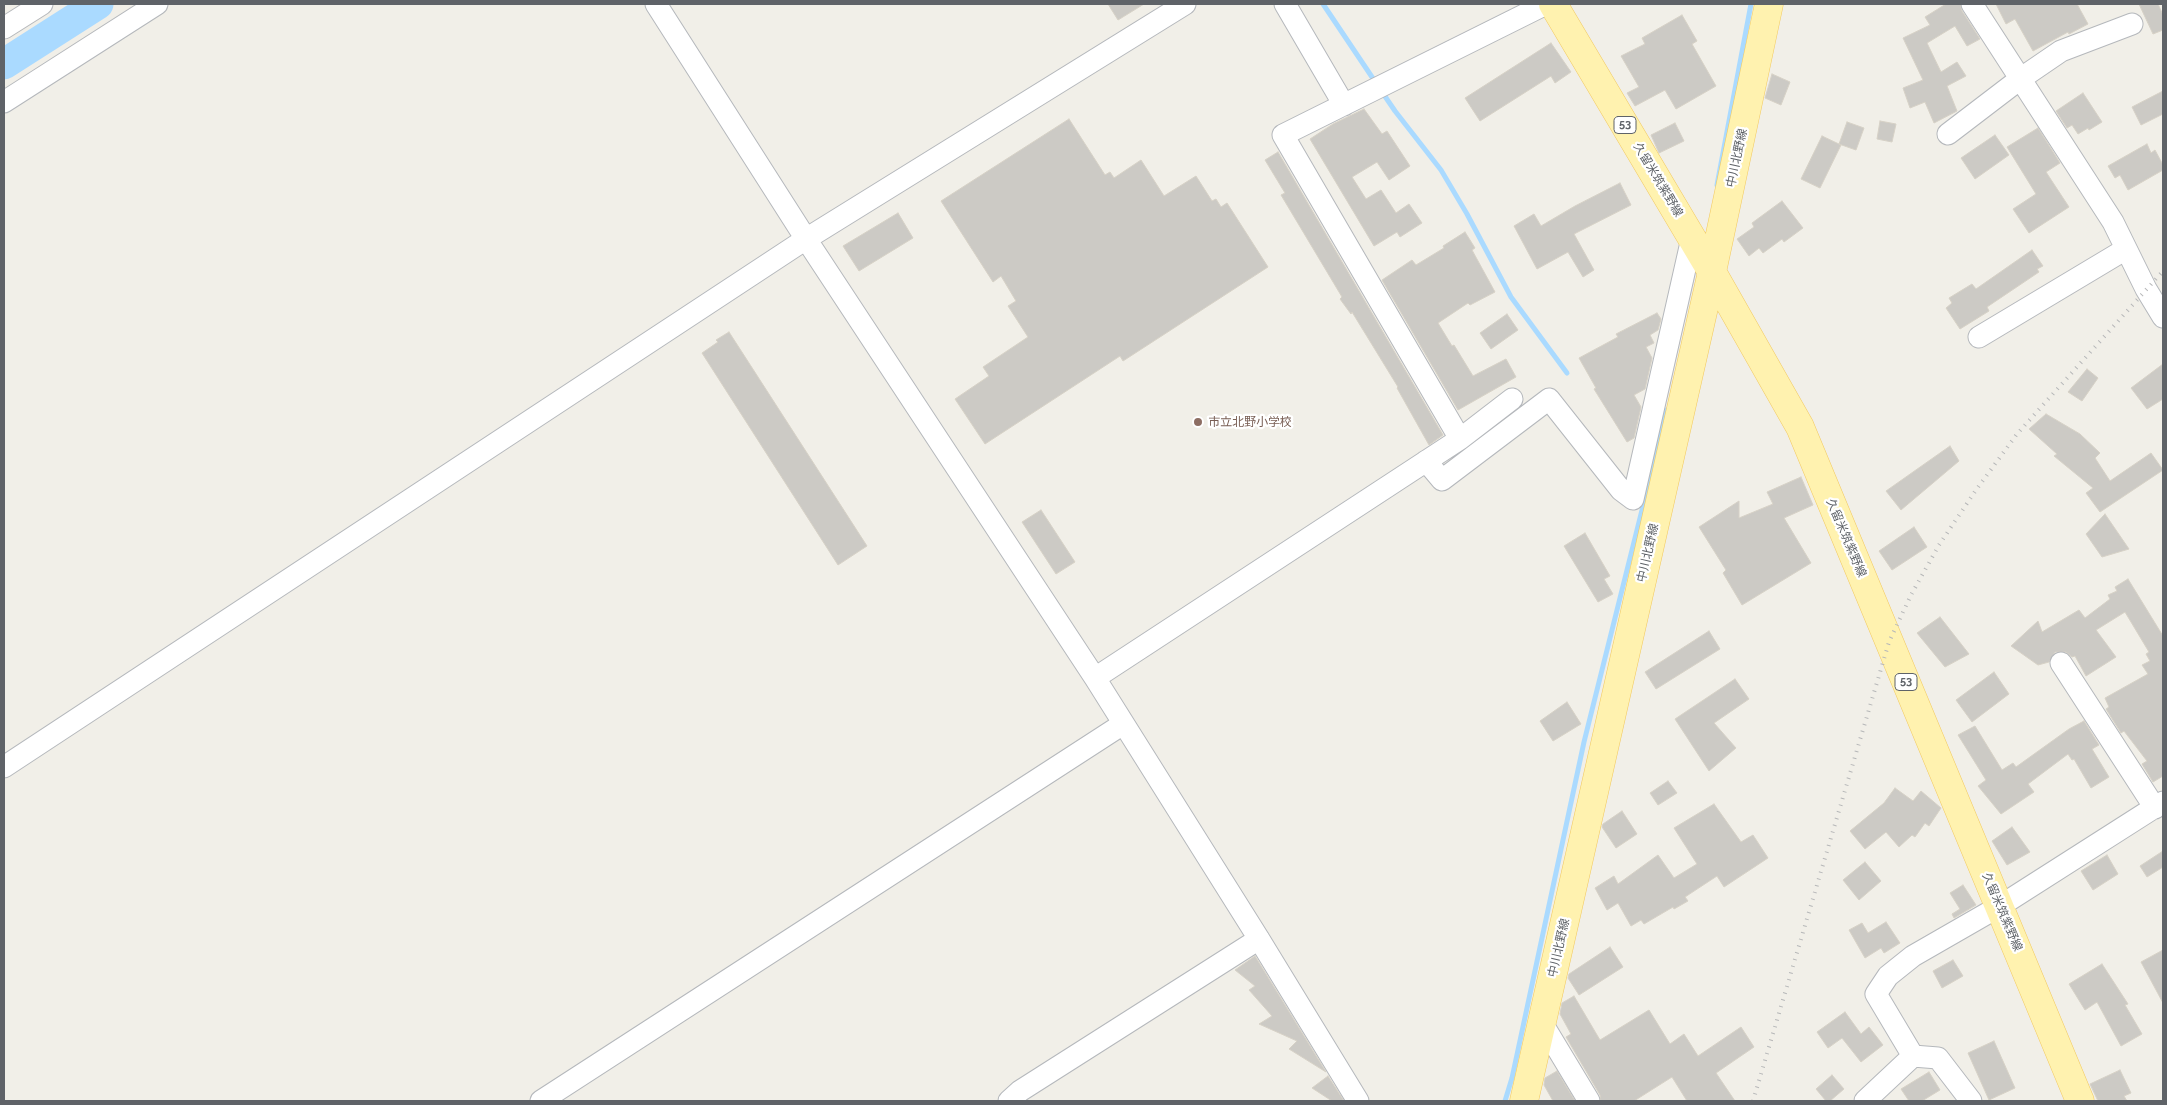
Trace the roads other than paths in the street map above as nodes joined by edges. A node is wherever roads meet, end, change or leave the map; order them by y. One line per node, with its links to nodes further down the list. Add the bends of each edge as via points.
1 (42, 4): 11 (street)
2 (157, 4): 13 (street)
3 (656, 4): 16 (street)
4 (1185, 4): 16 (street)
5 (1285, 4): 14 (street)
6 (1546, 4): 14 (street)
7 (1553, 4): 17 (main road, 久留米筑紫野線 / 53)
8 (1769, 4): 19 (main road, 中川北野線)
9 (1972, 4): 12 (street)
10 (2132, 24): 12 (street, via 2061,51)
11 (4, 28)
12 (2020, 79): 15 (street); 18 (street, via 2113,222)
13 (4, 102)
14 (1344, 105): 23 (street, via 1283,135)
15 (1948, 134)
16 (806, 239): 26 (street); 28 (street)
17 (1695, 242): 19 (main road, 久留米筑紫野線 / 53); 24 (street, via 1633,498 1621,490 1549,399 1442,480)
18 (2126, 249): 20 (street); 21 (street)
19 (1712, 272): 30 (main road, 久留米筑紫野線 / 53, via 1800,428); 32 (main road, 中川北野線)
20 (2161, 306)
21 (1979, 337)
22 (1512, 398): 23 (street)
23 (1460, 439): 24 (street)
24 (1426, 461): 26 (street)
25 (2061, 663): 29 (street)
26 (1095, 678): 27 (street)
27 (1123, 724): 31 (street); 34 (street)
28 (4, 767)
29 (2159, 805): 30 (street)
30 (2000, 906): 33 (street, via 1913,956 1888,976 1876,994); 41 (main road, 久留米筑紫野線 / 53)
31 (1259, 939): 35 (street); 36 (street)
32 (1542, 1023): 37 (main road, 中川北野線); 38 (street)
33 (1913, 1056): 39 (street); 40 (street, via 1938,1058)
34 (541, 1101)
35 (1009, 1101)
36 (1358, 1101)
37 (1524, 1101)
38 (1589, 1101)
39 (1865, 1101)
40 (1971, 1101)
41 (2080, 1101)

